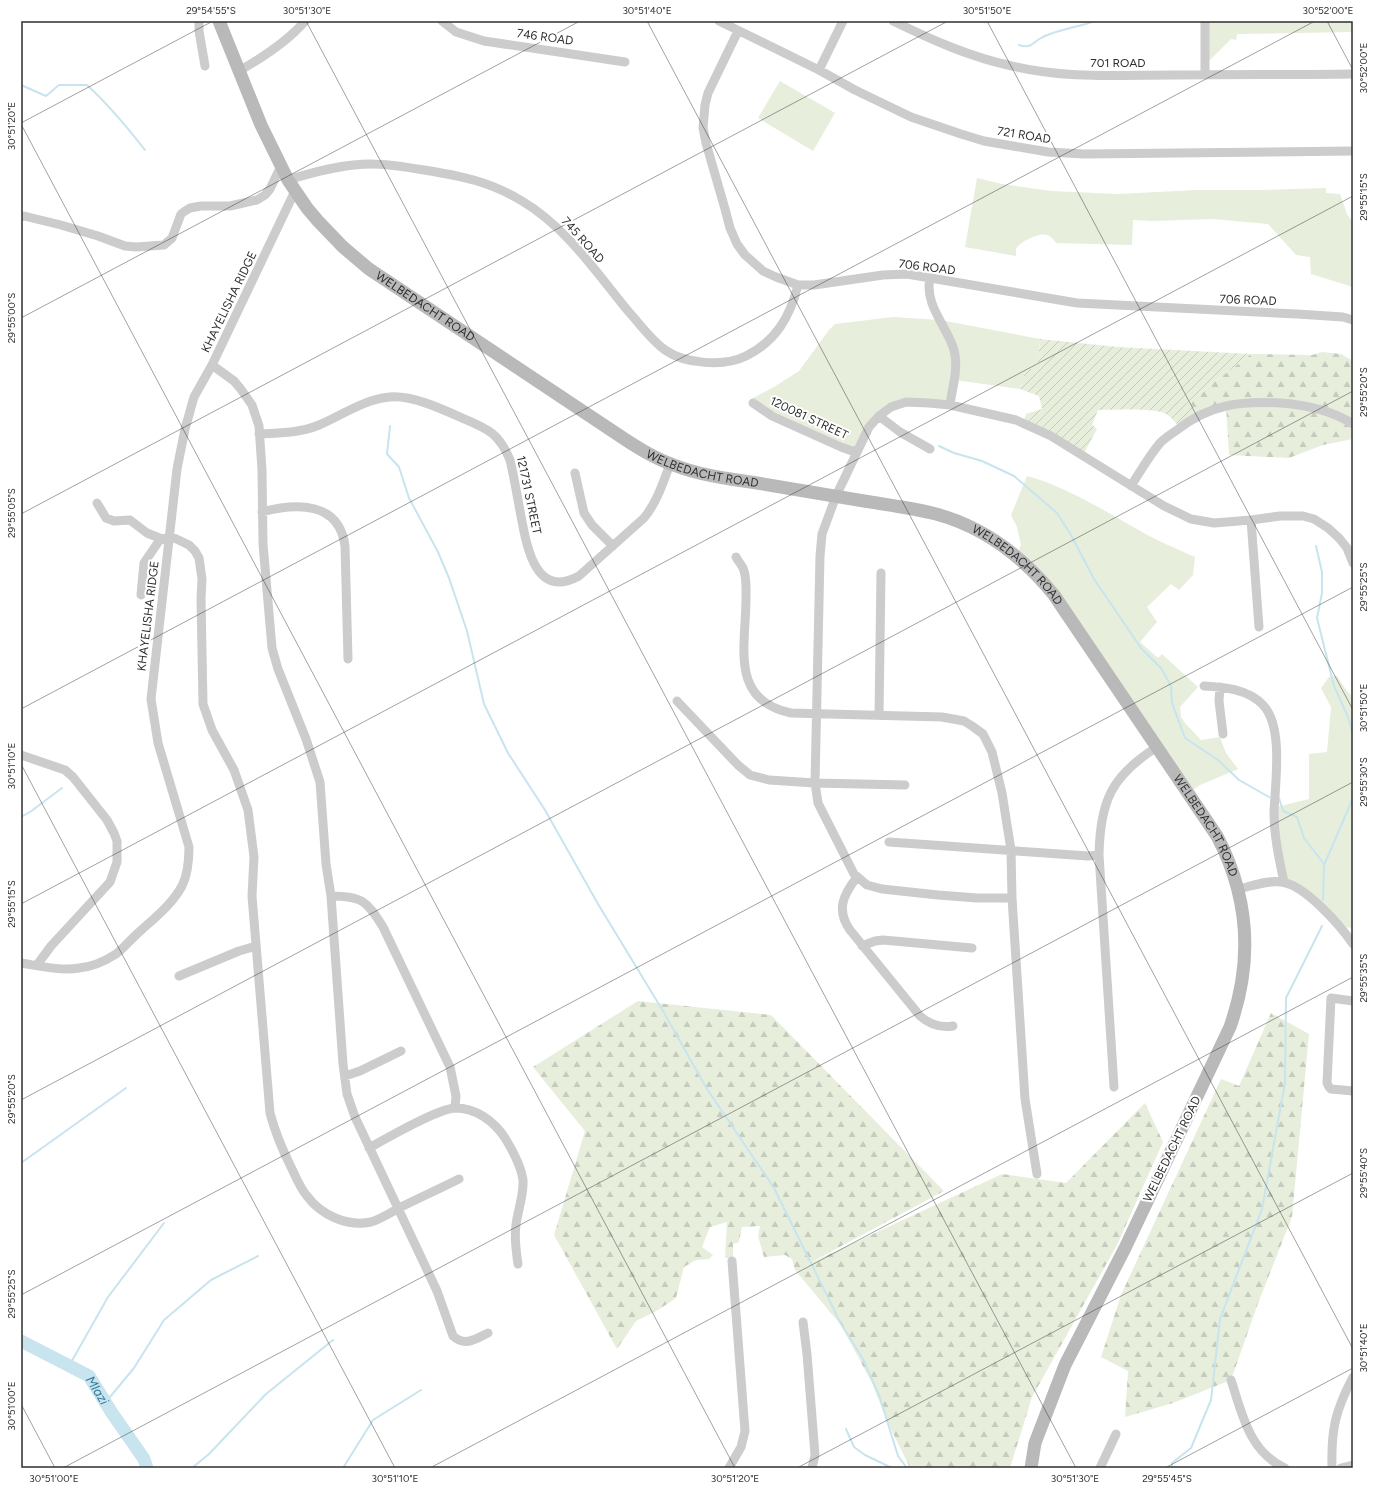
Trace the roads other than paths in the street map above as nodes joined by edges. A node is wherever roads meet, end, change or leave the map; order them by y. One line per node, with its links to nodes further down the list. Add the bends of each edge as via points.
1 (199, 21): 11 (street)
2 (219, 21): 13 (street, WELBEDACHT ROAD)
3 (305, 21): 13 (street)
4 (442, 21): 10 (street, 746 ROAD, via 456,32 484,41)
5 (719, 21): 9 (street, 721 ROAD)
6 (843, 21): 12 (street)
7 (893, 21): 15 (street, 701 ROAD, via 959,51 1026,69 1082,75)
8 (1205, 21): 15 (street)
9 (738, 31): 12 (street, 721 ROAD); 21 (street, 706 ROAD, via 708,93 703,128 706,143 737,244 763,271)
10 (625, 62)
11 (205, 66)
12 (819, 70): 16 (street, 721 ROAD, via 911,117 979,139 1041,150 1084,154)
13 (239, 72): 17 (street, WELBEDACHT ROAD)
14 (1353, 74): 15 (street, 701 ROAD)
15 (1205, 75)
16 (1353, 151)
17 (281, 166): 18 (street, WELBEDACHT ROAD); 19 (street, via 270,189 257,200 230,206 201,206 185,211 181,214 172,238 164,245 125,246 61,225)
18 (291, 185): 21 (street, 745 ROAD, via 307,174 370,164 420,169 486,183 522,201 548,220 570,241 650,336 666,351 691,361 707,363 740,360 754,352 774,335 784,322 791,310); 23 (street, KHAYELISHA RIDGE); 31 (street, WELBEDACHT ROAD, via 318,221 369,269 638,448)
19 (21, 217)
20 (930, 278): 21 (street, 706 ROAD, via 894,274); 22 (street, 706 ROAD, via 1077,303 1297,314); 25 (street, via 929,292 933,306 950,339 956,364)
21 (798, 285)
22 (1353, 320)
23 (212, 365): 28 (street, via 234,381 252,405); 38 (street, KHAYELISHA RIDGE, via 194,397 185,429)
24 (753, 403): 30 (street, 120081 STREET, via 772,416 841,447 852,451)
25 (950, 405): 26 (street, via 906,402); 33 (street, via 1003,417 1035,428)
26 (879, 416): 29 (street, via 900,432); 30 (street)
27 (1353, 424): 33 (street, via 1333,413 1298,404 1261,402 1226,406 1200,415 1166,438)
28 (259, 434): 36 (street); 39 (street, 121731 STREET, via 307,429 382,398 399,397 421,402 488,430 505,447 532,562 545,576 556,581 574,579)
29 (930, 449)
30 (858, 450): 34 (street)
31 (670, 464): 34 (street, WELBEDACHT ROAD, via 694,472); 39 (street, 121731 STREET, via 650,510)
32 (575, 473): 39 (street, via 584,513)
33 (1131, 486): 37 (street, via 1191,519 1214,523)
34 (836, 496): 49 (street, via 820,546); 52 (street, WELBEDACHT ROAD, via 937,514 970,527 1016,555 1054,595)
35 (97, 503): 38 (street, via 106,518 114,521 130,520 147,533)
36 (262, 512): 45 (street, via 281,507 313,508 328,515 340,528 345,546); 62 (street, via 272,648 320,782)
37 (1251, 520): 41 (street, via 1288,516 1314,519 1339,538 1347,548); 44 (street)
38 (166, 537): 43 (street, via 159,541 144,563); 65 (street, via 188,545 195,551 201,567 203,704 212,730 234,770 248,810 254,857 252,896); 69 (street, KHAYELISHA RIDGE, via 151,699 158,744 189,847 186,877 166,907 117,953 106,960 79,968 61,969)
39 (613, 546)
40 (736, 557): 49 (street, via 743,568 746,584 745,657 750,686 761,700 775,709 791,713)
41 (1353, 563)
42 (881, 573): 50 (street)
43 (141, 595)
44 (1259, 627)
45 (348, 659)
46 (1204, 686): 47 (street)
47 (1220, 687): 51 (street); 60 (street, via 1240,691 1254,698 1268,710 1272,720 1277,767 1275,827)
48 (677, 701): 54 (street, via 750,775 768,780)
49 (817, 714): 50 (street); 54 (street)
50 (879, 715): 57 (street, via 951,718 972,726 983,734 996,763)
51 (1222, 734)
52 (1157, 747): 58 (street, via 1128,768 1111,792 1100,826); 61 (street, WELBEDACHT ROAD, via 1217,836 1232,867)
53 (21, 755): 69 (street, via 65,770 81,784 107,820 114,833 117,849 117,862 110,882 51,946)
54 (815, 783): 55 (street); 59 (street, via 818,803)
55 (905, 785)
56 (889, 842): 57 (street)
57 (1011, 850): 58 (street); 63 (street)
58 (1099, 855): 75 (street)
59 (857, 877): 63 (street, via 867,885 882,889 977,898); 66 (street, via 844,898 842,913 846,926)
60 (1284, 882): 61 (street, via 1269,882); 64 (street, via 1328,913)
61 (1238, 889): 92 (street, WELBEDACHT ROAD, via 1245,932 1245,954 1239,997 1230,1027 1125,1248 1065,1365 1035,1442)
62 (331, 896): 74 (street); 77 (street, via 348,896 362,901 374,912 383,927 447,1059 455,1084)
63 (1012, 898): 79 (street, via 1026,1099)
64 (1353, 944)
65 (256, 946): 70 (street); 81 (street, via 270,1113 274,1131 300,1187 317,1208 344,1221 373,1221)
66 (862, 946): 67 (street, via 888,940); 72 (street, via 920,1016 935,1025)
67 (972, 948)
68 (21, 963): 69 (street, KHAYELISHA RIDGE)
69 (37, 965)
70 (179, 976)
71 (1353, 1001): 76 (street, via 1331,998 1327,1083 1331,1089)
72 (953, 1026)
73 (401, 1051): 74 (street)
74 (345, 1076): 78 (street, via 354,1117)
75 (1114, 1087)
76 (1353, 1091)
77 (455, 1108): 78 (street, via 440,1112); 83 (street, via 469,1110 493,1123 501,1131 520,1166 523,1188 516,1225)
78 (369, 1148): 81 (street)
79 (1037, 1174)
80 (459, 1179): 81 (street)
81 (398, 1209): 85 (street, via 438,1291 453,1336 464,1342)
82 (732, 1261): 90 (street, via 745,1431 741,1447)
83 (518, 1264)
84 (803, 1322): 91 (street, via 810,1354 815,1456)
85 (488, 1333)
86 (1353, 1377): 95 (street, via 1334,1425)
87 (1231, 1380): 94 (street, via 1253,1441 1275,1464)
88 (1116, 1434): 93 (street)
89 (1353, 1465): 96 (street)
90 (729, 1468)
91 (812, 1468)
92 (1031, 1468)
93 (1100, 1468)
94 (1285, 1468)
95 (1332, 1468)
96 (1341, 1468)

